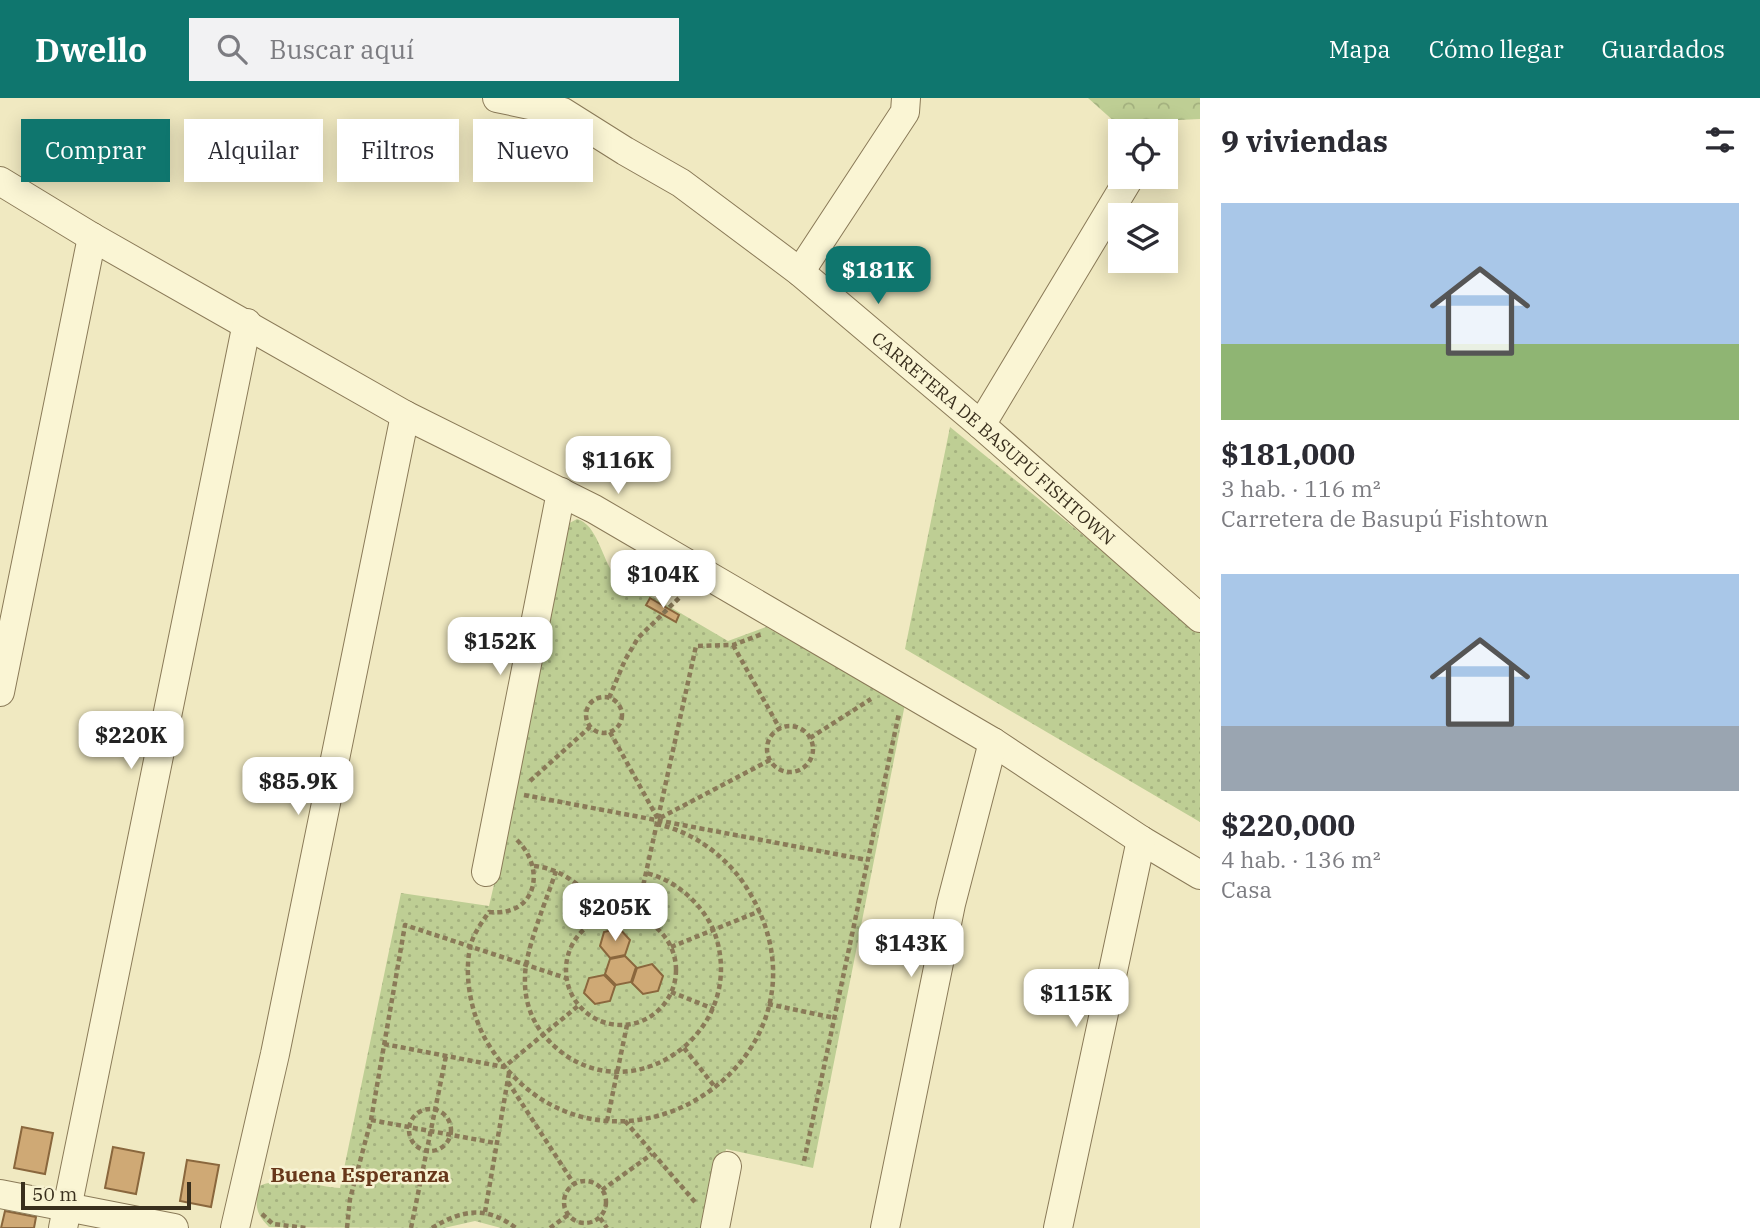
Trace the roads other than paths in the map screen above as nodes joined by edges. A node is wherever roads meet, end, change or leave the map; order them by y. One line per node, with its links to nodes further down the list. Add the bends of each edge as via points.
1 (497, 98): 6 (street, CARRETERA DE BASUPÚ FISHTOWN, via 563,112 681,183)
2 (906, 98): 6 (street, via 905,112)
3 (0, 181): 5 (street)
4 (1123, 189): 9 (street)
5 (92, 236): 7 (street); 12 (street)
6 (800, 272): 9 (street, CARRETERA DE BASUPÚ FISHTOWN)
7 (247, 323): 8 (street); 20 (street)
8 (405, 415): 10 (street); 22 (street, via 275,1054)
9 (981, 425): 11 (street, CARRETERA DE BASUPÚ FISHTOWN)
10 (561, 492): 13 (street); 15 (street)
11 (1200, 618)
12 (0, 692)
13 (993, 742): 14 (street); 23 (street, via 951,904)
14 (1141, 840): 16 (street); 24 (street)
15 (486, 872)
16 (1200, 875)
17 (727, 1166): 19 (street)
18 (0, 1194): 20 (street)
19 (707, 1217)
20 (65, 1218): 21 (street)
21 (174, 1228)
22 (235, 1228)
23 (885, 1228)
24 (1058, 1228)

